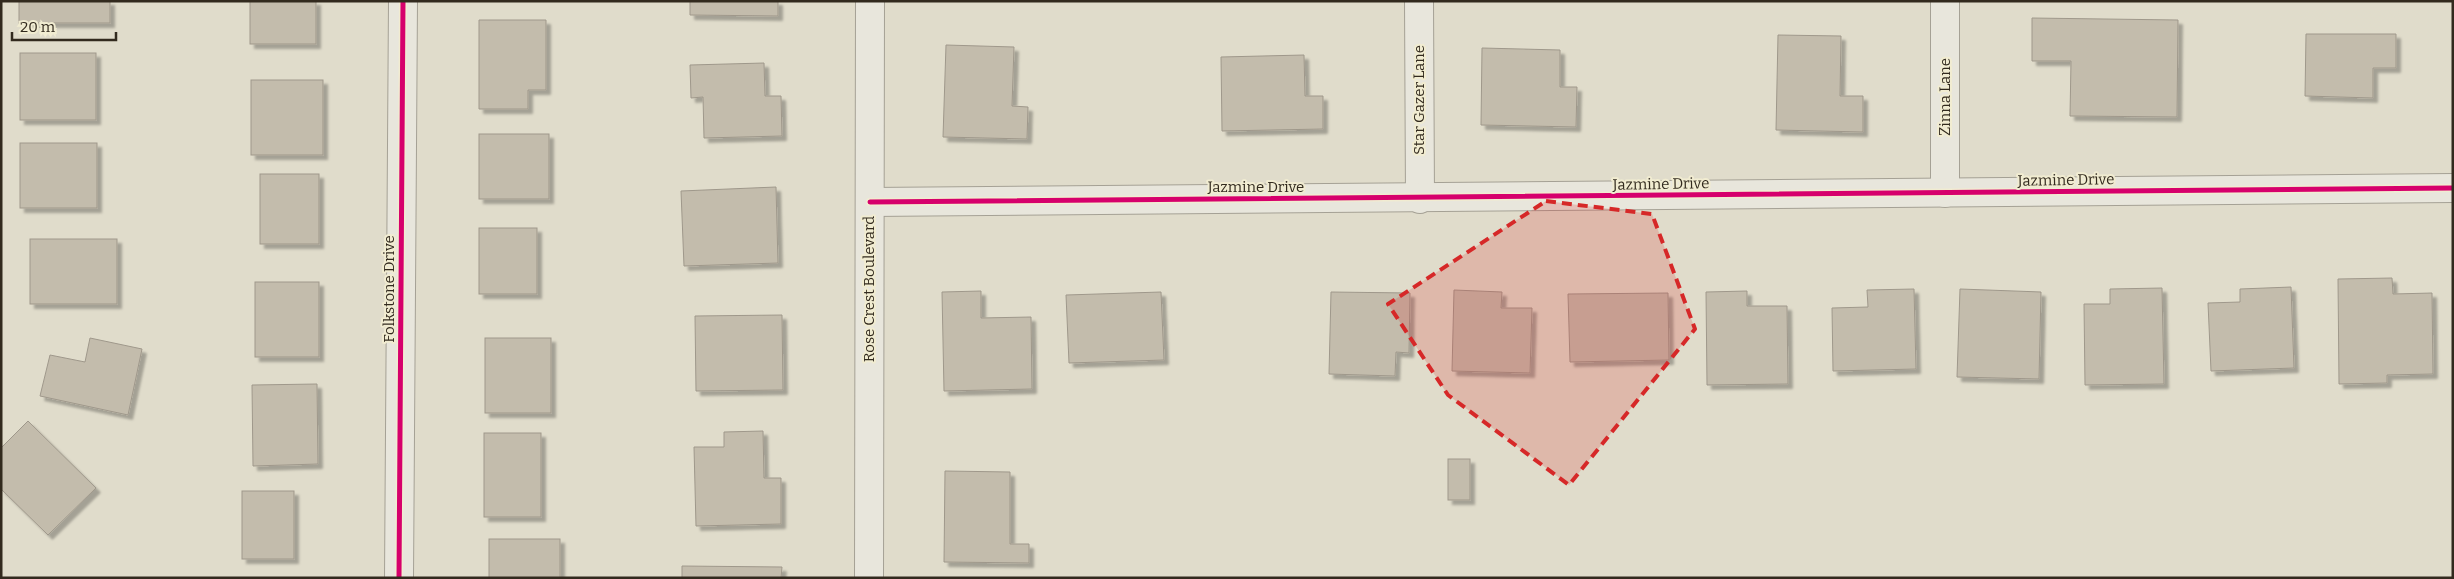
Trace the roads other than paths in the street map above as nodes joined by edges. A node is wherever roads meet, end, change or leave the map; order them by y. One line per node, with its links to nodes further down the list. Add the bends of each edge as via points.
1 (403, 1): 9 (street, Folkstone Drive)
2 (870, 1): 8 (street, Rose Crest Boulevard)
3 (1419, 1): 7 (street, Star Gazer Lane)
4 (1945, 1): 6 (street, Zinna Lane)
5 (2453, 188): 6 (street, Jazmine Drive)
6 (1945, 193): 7 (street, Jazmine Drive)
7 (1420, 199): 8 (street, Jazmine Drive)
8 (870, 202): 10 (street, Rose Crest Boulevard)
9 (399, 578)
10 (869, 578)

